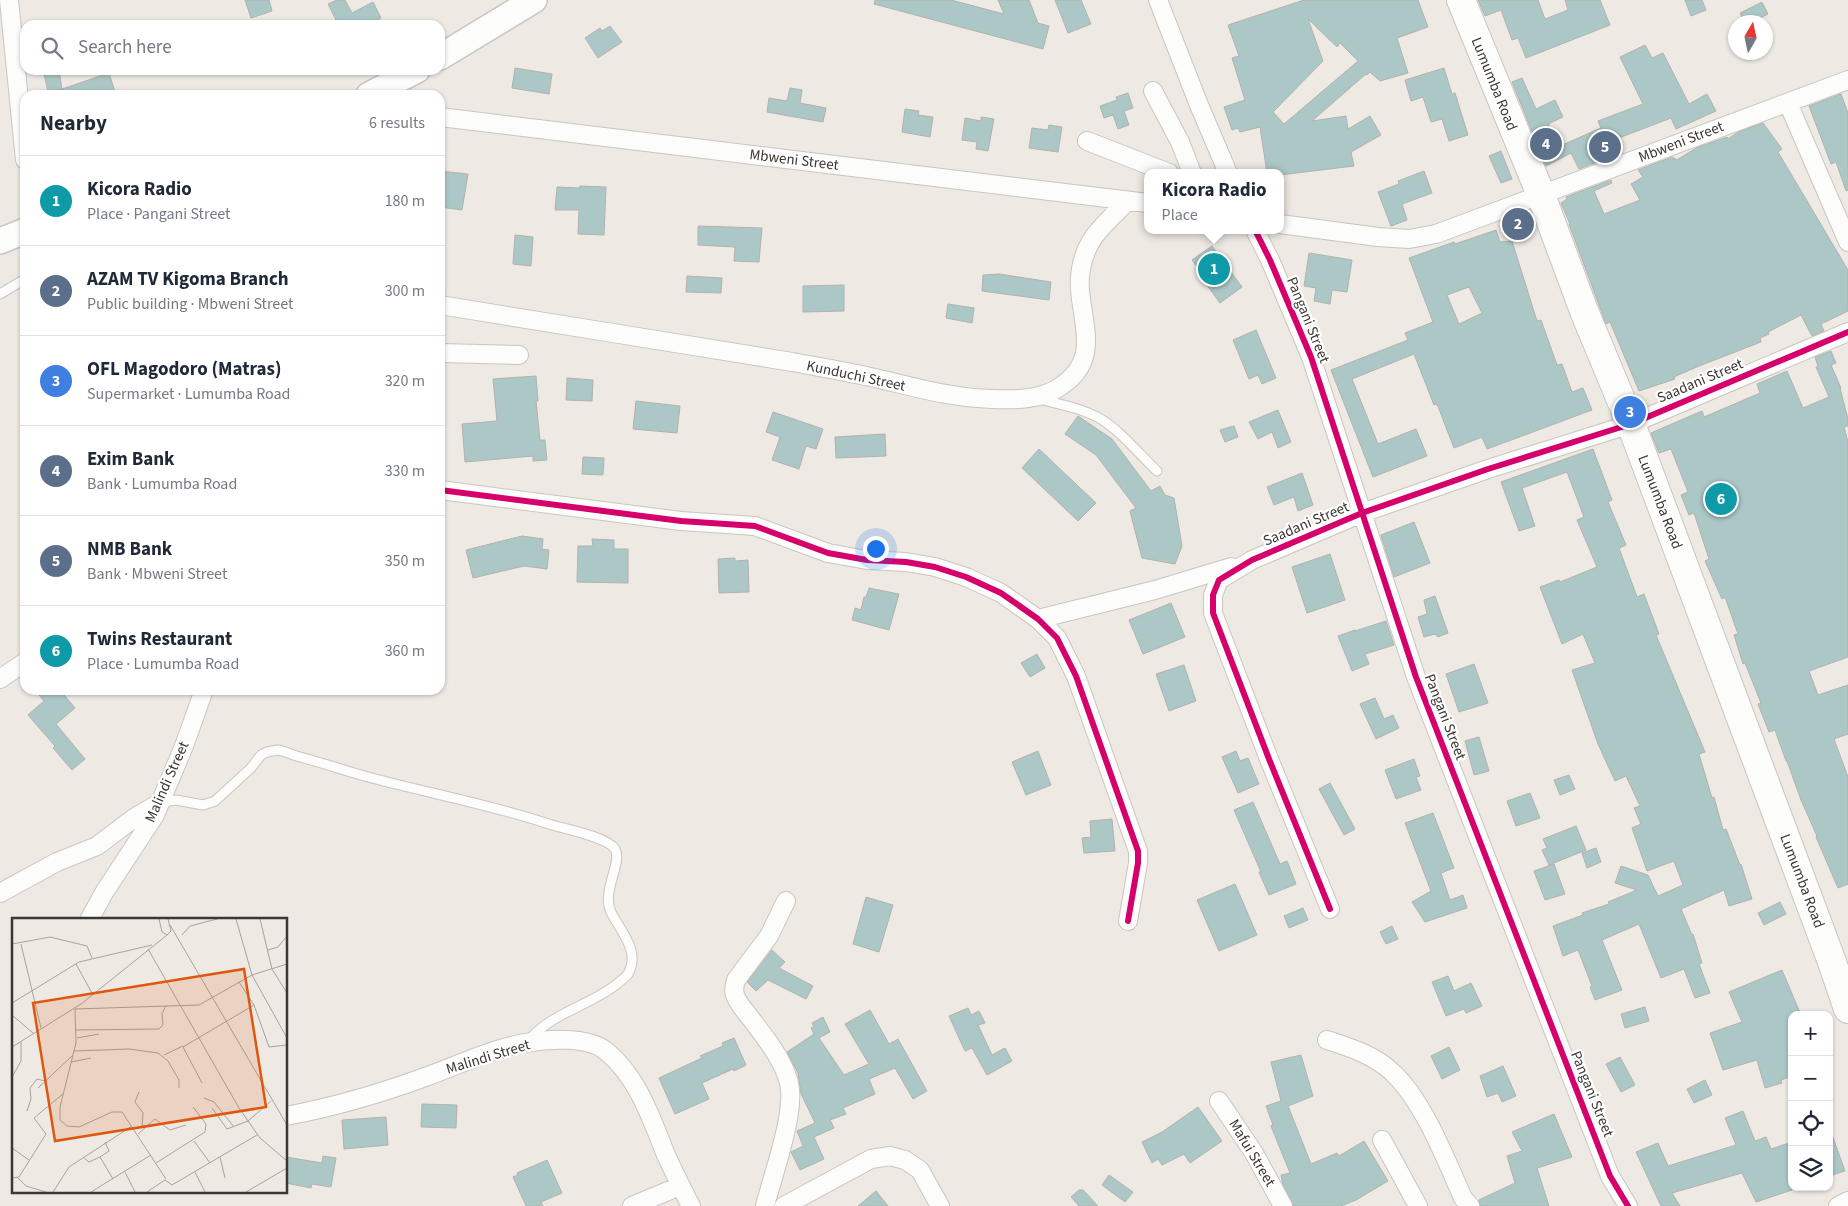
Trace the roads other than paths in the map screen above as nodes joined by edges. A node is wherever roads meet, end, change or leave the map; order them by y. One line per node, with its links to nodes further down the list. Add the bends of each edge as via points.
1 (9, 0): 11 (street)
2 (1158, 0): 16 (street)
3 (1461, 0): 17 (main road, Lumumba Road)
4 (522, 3): 5 (street)
5 (445, 54)
6 (407, 75): 8 (street)
7 (1848, 80): 10 (street, Mbweni Street)
8 (378, 90)
9 (1153, 91): 15 (street)
10 (1788, 104): 17 (street, Mbweni Street); 24 (street)
11 (20, 110)
12 (445, 118): 18 (street, Mbweni Street)
13 (1087, 141): 14 (street)
14 (1159, 169)
15 (1190, 169)
16 (1226, 169)
17 (1541, 195): 20 (street, Mbweni Street, via 1436,234 1409,240); 32 (main road, Lumumba Road)
18 (1128, 201): 19 (street, Mbweni Street); 31 (street, Kunduchi Street, via 1094,235 1081,267 1078,287 1087,341 1081,367 1062,386)
19 (1144, 203)
20 (1284, 225)
21 (20, 233): 23 (street)
22 (1257, 234): 35 (street, Pangani Street, via 1311,357)
23 (0, 241)
24 (1848, 242)
25 (20, 282): 26 (lane)
26 (0, 294)
27 (445, 306): 31 (street, Kunduchi Street, via 793,363 936,393 992,399)
28 (1848, 332): 32 (street, Saadani Street)
29 (445, 353): 30 (street)
30 (519, 355)
31 (1034, 397): 33 (lane, via 1098,418)
32 (1631, 424): 35 (street, Saadani Street, via 1488,469); 47 (main road, Lumumba Road)
33 (1157, 471)
34 (445, 491): 37 (street, via 755,526 828,553 943,569 1001,593)
35 (1362, 514): 36 (street, Saadani Street); 63 (street, Pangani Street, via 1416,677 1610,1176)
36 (1252, 560): 37 (street, via 1155,590); 44 (street, Saadani Street, via 1219,580 1213,595 1213,613)
37 (1038, 619): 46 (street, via 1057,638 1076,676 1138,851)
38 (20, 665): 39 (street)
39 (0, 679)
40 (202, 695): 41 (street, Malindi Street)
41 (161, 802): 42 (street, via 97,846 57,862); 45 (street, Malindi Street); 49 (lane, via 173,800 203,805 215,801 261,755 278,750 370,778 482,804 611,845 617,859 608,905 629,942 632,955 628,973 600,996 548,1023)
42 (0, 893)
43 (786, 901): 57 (street, via 769,936 736,980 734,988 735,996 785,1069 790,1084 792,1102)
44 (1330, 908)
45 (90, 918)
46 (1128, 921)
47 (1848, 1009)
48 (1327, 1040): 62 (street, via 1372,1058 1391,1071 1408,1089)
49 (528, 1042): 51 (street, Malindi Street, via 374,1094); 53 (street, Malindi Street, via 568,1040 592,1043 607,1051 644,1100)
50 (1219, 1101): 60 (street, Mafui Street, via 1254,1153)
51 (288, 1116)
52 (1382, 1140): 61 (street)
53 (680, 1186): 55 (street); 56 (street, Malindi Street)
54 (1848, 1201): 64 (street)
55 (632, 1206)
56 (691, 1206)
57 (764, 1206)
58 (784, 1206): 59 (street, via 871,1159 890,1156 905,1160 920,1170)
59 (940, 1206)
60 (1283, 1206)
61 (1418, 1206)
62 (1470, 1206)
63 (1628, 1206)
64 (1838, 1206)

